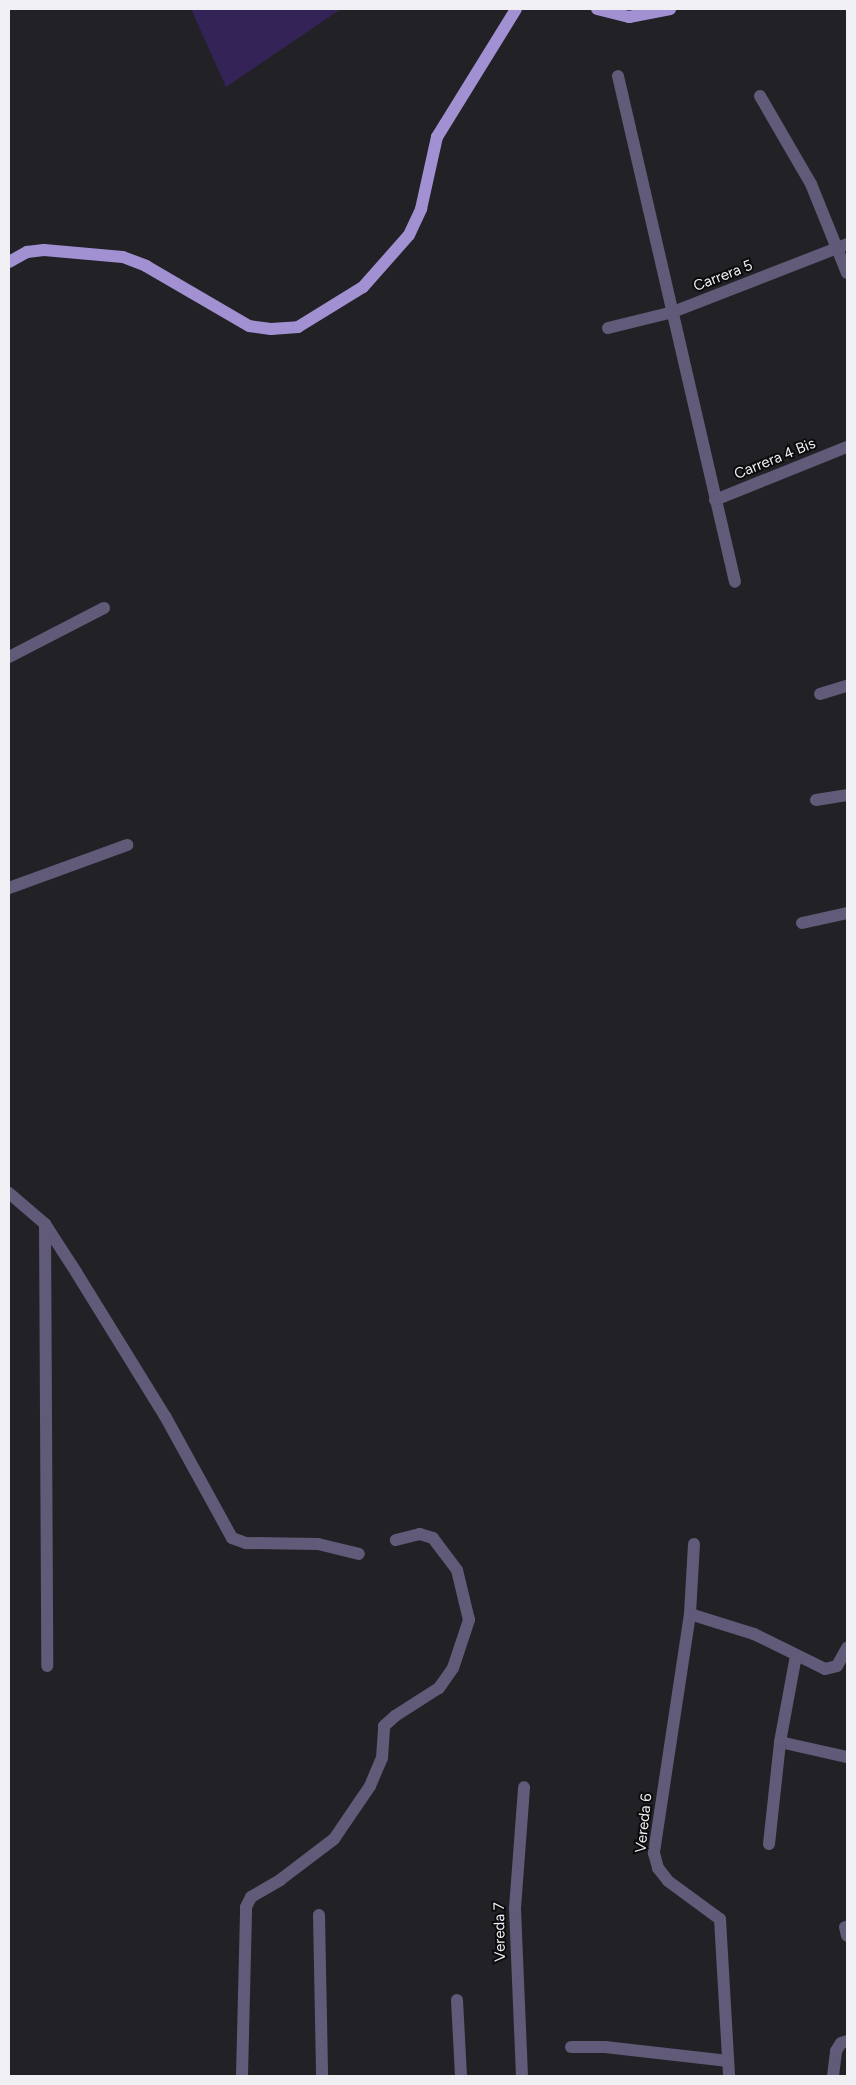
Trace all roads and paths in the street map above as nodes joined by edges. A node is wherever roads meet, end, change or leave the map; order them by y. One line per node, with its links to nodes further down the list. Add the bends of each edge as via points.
1 (516, 9): 7 (main road, via 437,137 421,209 409,235 363,287 298,326 272,329 249,326 146,266 123,257 44,250 28,252)
2 (597, 9): 3 (main road, via 629,17)
3 (670, 9)
4 (618, 76): 9 (street)
5 (760, 96): 6 (street, via 804,169)
6 (843, 247): 8 (street); 9 (street, Carrera 5)
7 (9, 262)
8 (847, 272)
9 (673, 312): 10 (street, Carrera 5); 12 (street)
10 (608, 328)
11 (847, 447): 12 (street, Carrera 4 Bis)
12 (715, 500): 13 (street)
13 (735, 582)
14 (104, 608): 15 (street)
15 (9, 657)
16 (847, 686): 17 (street)
17 (820, 694)
18 (847, 795): 19 (street)
19 (816, 800)
20 (127, 846): 21 (street)
21 (9, 888)
22 (847, 913): 23 (street)
23 (802, 924)
24 (9, 1193): 25 (street)
25 (45, 1224): 28 (street, via 165,1416 232,1538 246,1543 318,1544); 32 (street)
26 (396, 1540): 42 (street, via 420,1534 433,1538 457,1570 469,1620 453,1668 439,1688 384,1726 382,1758 370,1786 334,1839 280,1880 251,1897 246,1907)
27 (694, 1544): 29 (street, Vereda 6)
28 (359, 1554)
29 (690, 1614): 31 (street, via 754,1634); 41 (street, Vereda 6, via 654,1853 658,1868 668,1881 720,1919)
30 (847, 1648): 31 (street, via 837,1666 824,1669)
31 (796, 1656): 33 (street)
32 (47, 1666)
33 (780, 1742): 34 (street); 36 (street)
34 (847, 1757)
35 (524, 1787): 45 (street, Vereda 7, via 515,1908)
36 (769, 1844)
37 (319, 1915): 43 (street)
38 (457, 2000): 44 (street)
39 (847, 2041): 47 (street, via 841,2043 836,2051)
40 (571, 2047): 41 (street, via 604,2047)
41 (728, 2061): 46 (street, Vereda 6)
42 (242, 2076)
43 (322, 2076)
44 (460, 2076)
45 (522, 2076)
46 (729, 2076)
47 (833, 2076)

